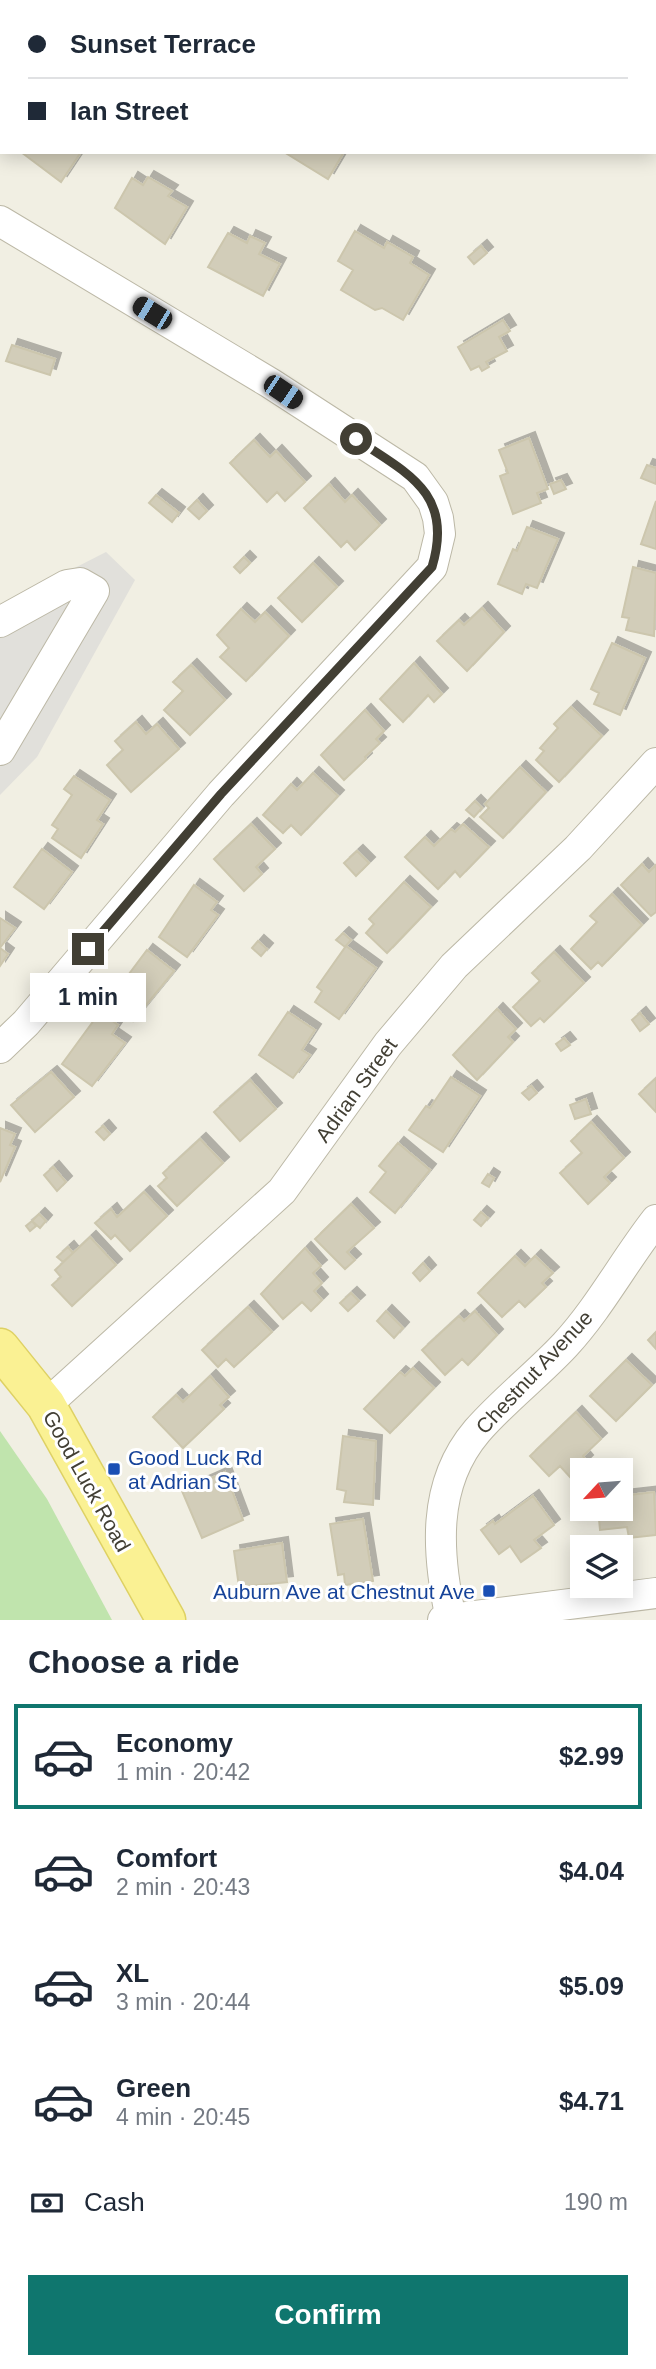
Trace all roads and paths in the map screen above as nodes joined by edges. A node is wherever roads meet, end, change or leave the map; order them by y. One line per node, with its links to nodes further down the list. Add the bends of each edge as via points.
1 (0, 221): 5 (street, via 270,383 415,477 433,502 440,534 432,567 221,794)
2 (0, 622): 3 (street, via 67,585 80,583 94,591)
3 (0, 750)
4 (656, 763): 8 (street, Adrian Street, via 578,848 454,966 388,1044 282,1191)
5 (0, 1048)
6 (656, 1220): 10 (street, Chestnut Avenue, via 566,1344 476,1432 457,1461 441,1512)
7 (0, 1348): 8 (main road, Good Luck Road)
8 (46, 1405): 11 (main road, Good Luck Road)
9 (656, 1592): 10 (street)
10 (447, 1619)
11 (166, 1620)

